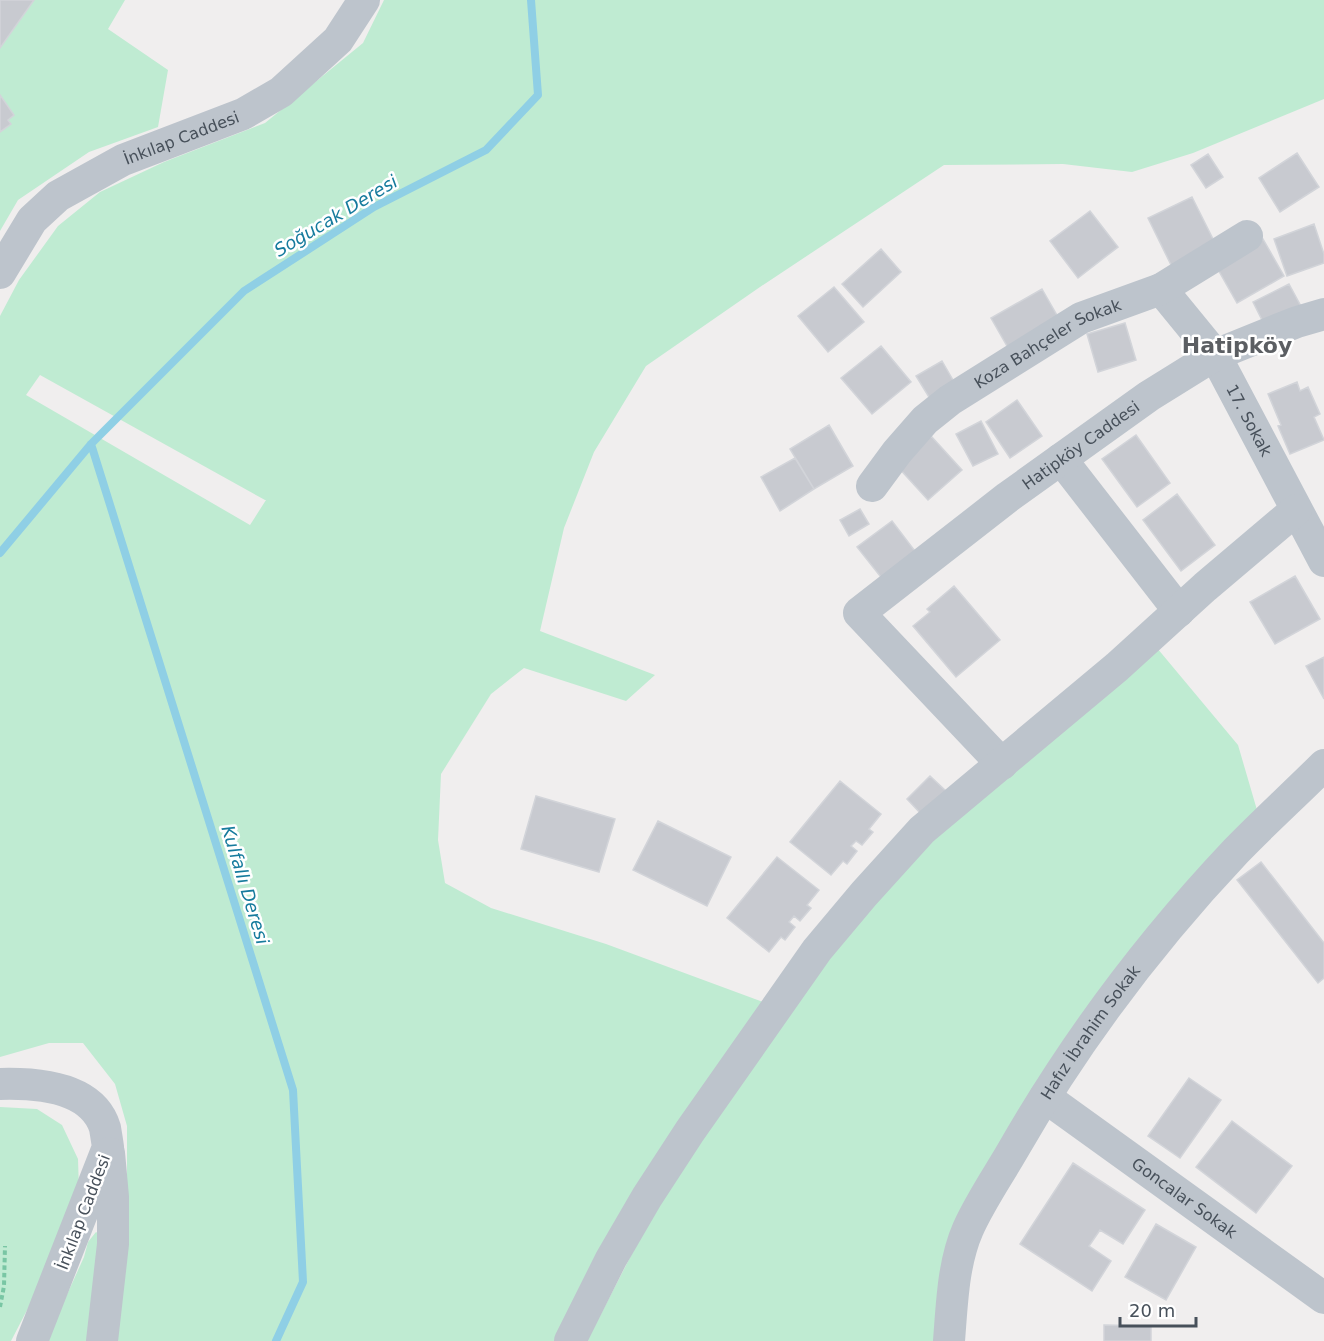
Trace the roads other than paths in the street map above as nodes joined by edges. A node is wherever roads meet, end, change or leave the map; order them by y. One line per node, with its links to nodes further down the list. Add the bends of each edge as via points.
1 (364, 0): 3 (street, İnkılap Caddesi, via 338,40 281,92 243,114 123,160 57,196 32,220)
2 (1246, 236): 4 (street, Koza Bahçeler Sokak)
3 (0, 273)
4 (1161, 289): 6 (street, 17. Sokak); 8 (street, Koza Bahçeler Sokak, via 1081,318 950,400 918,428)
5 (1324, 314): 6 (street, Hatipköy Caddesi)
6 (1215, 356): 7 (street, Hatipköy Caddesi, via 1149,396); 9 (street, 17. Sokak)
7 (1061, 459): 11 (street); 12 (street, Hatipköy Caddesi, via 859,613)
8 (872, 486)
9 (1296, 510): 10 (street, 17. Sokak); 11 (street)
10 (1324, 561)
11 (1179, 611): 12 (street)
12 (1002, 764): 20 (street, via 922,830 817,950 647,1197)
13 (1322, 774): 15 (street, Hafız İbrahim Sokak, via 1237,850 1143,958 1077,1046)
14 (0, 1084): 16 (street, İnkılap Caddesi, via 46,1087 74,1094 98,1114)
15 (1045, 1097): 17 (street, Goncalar Sokak); 21 (street, Hafız İbrahim Sokak, via 968,1229 953,1293)
16 (108, 1146): 18 (street, İnkılap Caddesi); 19 (street, via 113,1244)
17 (1324, 1298)
18 (32, 1341)
19 (102, 1341)
20 (570, 1341)
21 (949, 1341)

